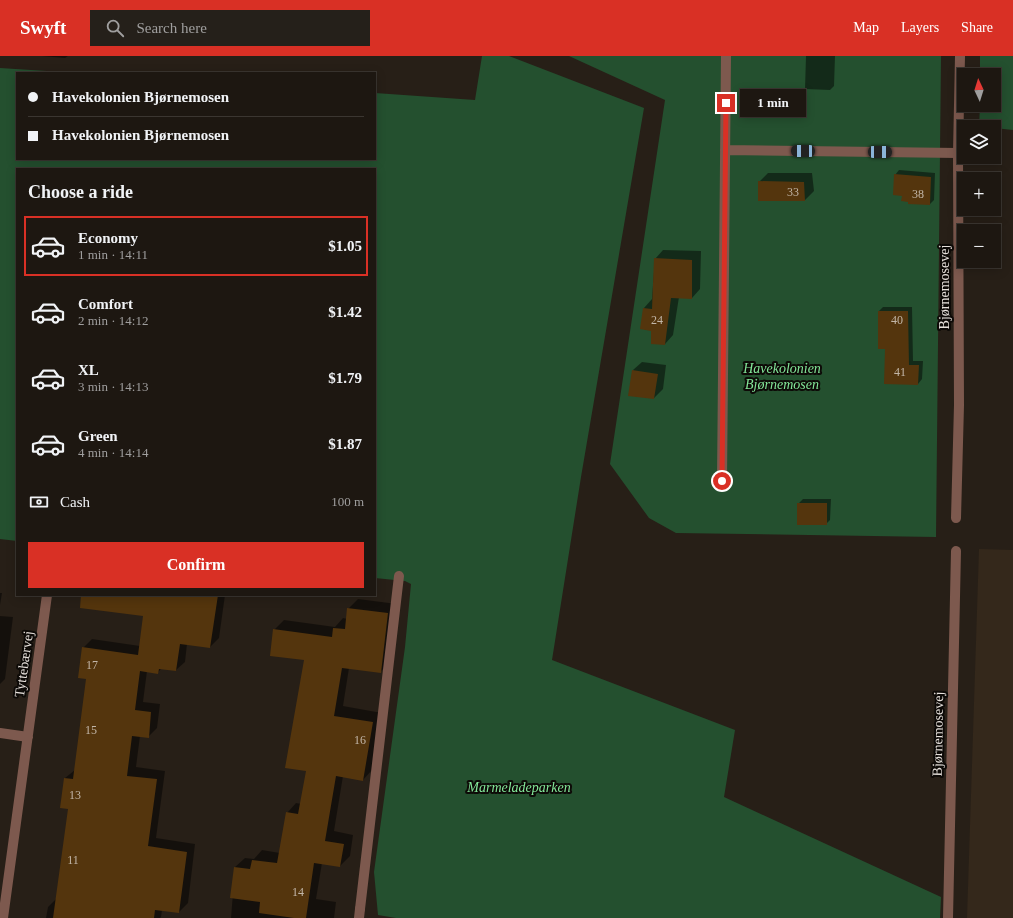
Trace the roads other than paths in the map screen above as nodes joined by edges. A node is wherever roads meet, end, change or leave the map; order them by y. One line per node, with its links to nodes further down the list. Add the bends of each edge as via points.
1 (726, 56): 4 (street)
2 (960, 56): 3 (street, Bjørnemosevej)
3 (959, 120)
4 (725, 150): 5 (street); 7 (street)
5 (957, 153)
6 (958, 164): 8 (street, Bjørnemosevej, via 959,404)
7 (722, 481)
8 (956, 518)
9 (956, 551): 16 (street, Bjørnemosevej)
10 (399, 576): 14 (street)
11 (47, 596): 13 (street, Tyttebærvej)
12 (0, 733): 13 (street)
13 (28, 737): 15 (street, Tyttebærvej)
14 (359, 914)
15 (3, 918)
16 (948, 918)

